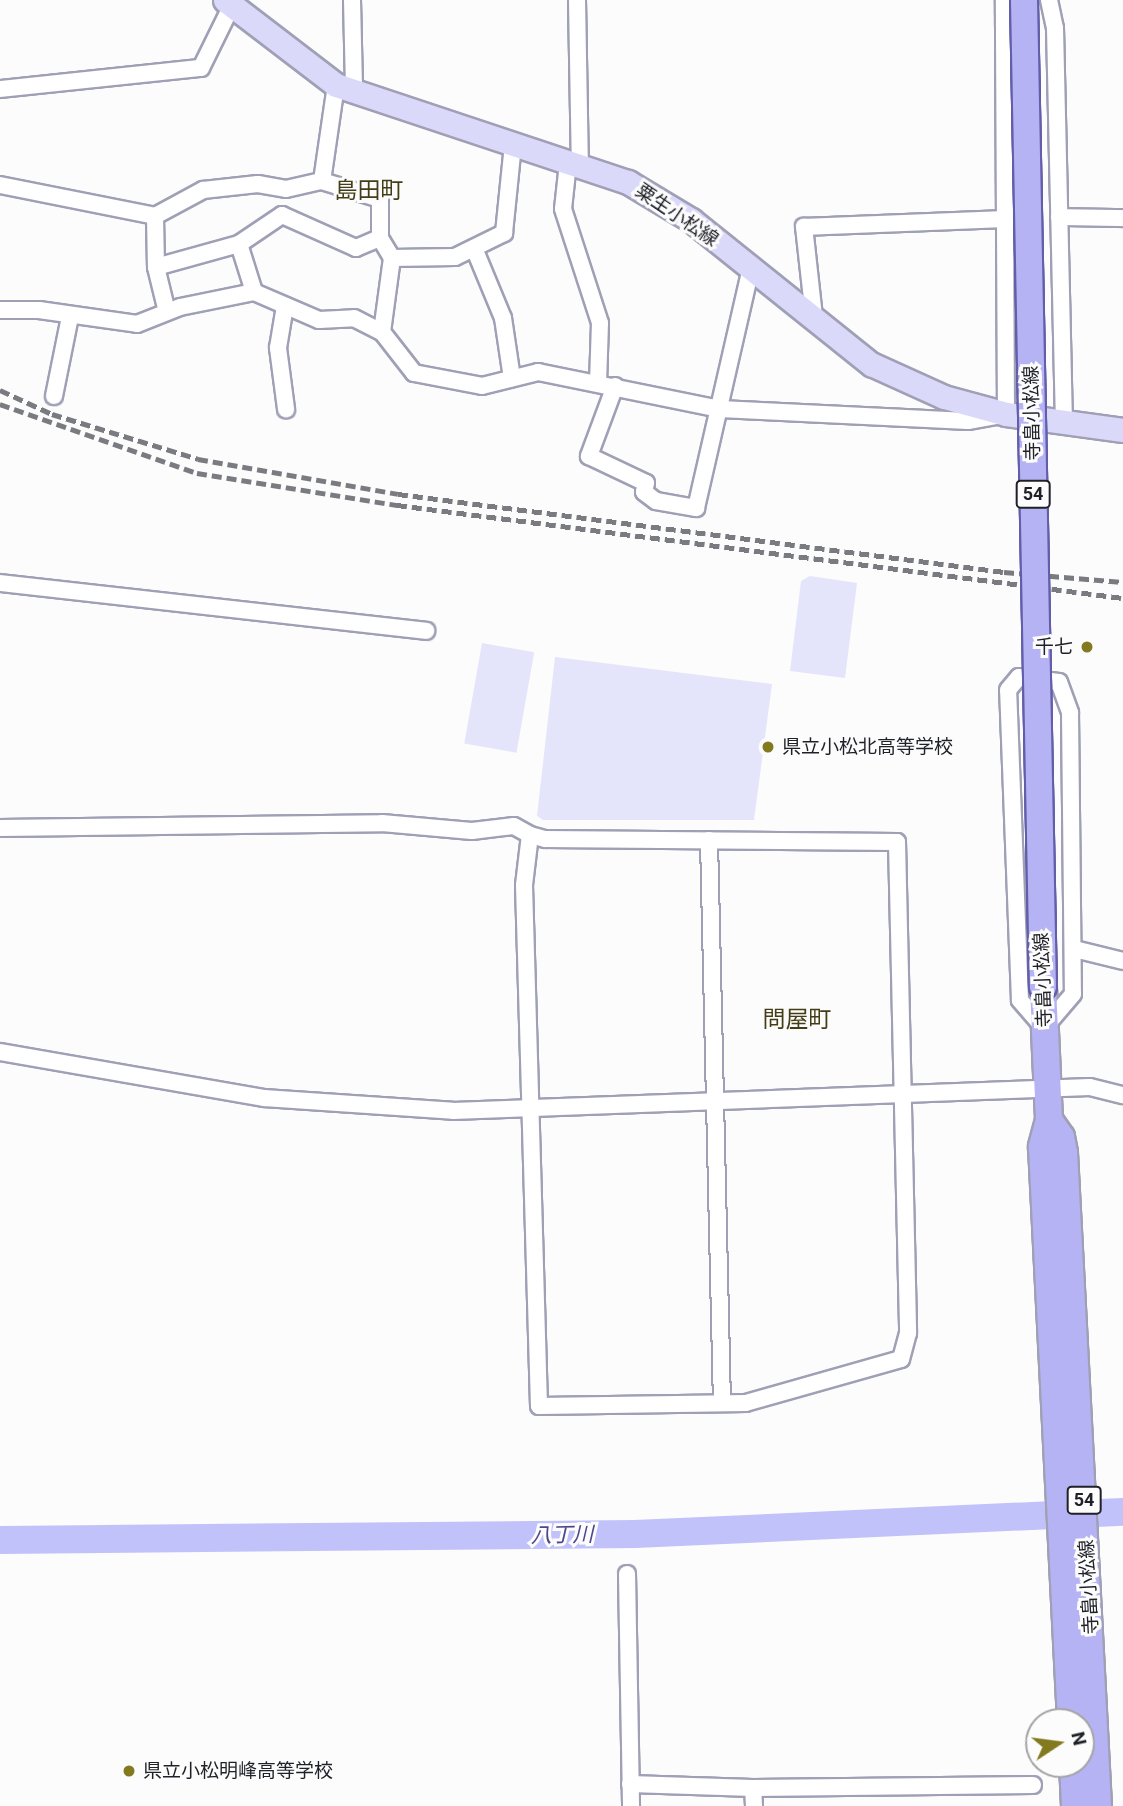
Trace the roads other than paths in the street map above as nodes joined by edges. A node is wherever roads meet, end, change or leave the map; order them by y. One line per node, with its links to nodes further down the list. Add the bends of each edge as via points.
1 (352, 0): 7 (street)
2 (577, 0): 10 (street)
3 (1004, 0): 16 (street)
4 (1024, 0): 46 (main road, 寺畠小松線 / 54, bridge)
5 (1049, 0): 14 (street, via 1055,28)
6 (228, 3): 7 (main road, 粟生小松線); 8 (street, via 201,68)
7 (345, 88): 9 (main road, 粟生小松線); 11 (street)
8 (0, 89)
9 (513, 145): 10 (main road, 粟生小松線); 19 (street, via 504,233)
10 (574, 166): 22 (main road, 粟生小松線, via 628,182 691,220); 31 (street, via 563,209 600,323)
11 (322, 181): 13 (street, via 286,189 258,184 203,190); 17 (street, via 380,199)
12 (0, 185): 13 (street)
13 (155, 216): 21 (street)
14 (1059, 216): 15 (street); 37 (street)
15 (1123, 218)
16 (1004, 219): 28 (street, via 804,227); 36 (street)
17 (380, 239): 18 (street, via 356,248 282,215); 20 (street)
18 (239, 244): 21 (street); 23 (street)
19 (474, 248): 20 (street, via 456,257); 30 (street, via 503,318)
20 (392, 258): 29 (street)
21 (156, 267): 26 (street)
22 (751, 267): 28 (main road, 粟生小松線); 35 (street)
23 (254, 292): 24 (street); 26 (street)
24 (285, 306): 29 (street, via 319,320 354,318); 34 (street, via 278,348)
25 (0, 310): 27 (street, via 38,310)
26 (167, 312): 27 (street, via 136,324)
27 (70, 317): 33 (street)
28 (814, 317): 36 (main road, 粟生小松線, via 871,363 944,397)
29 (382, 332): 30 (street, via 414,373 482,386)
30 (512, 378): 31 (street, via 538,372)
31 (598, 382): 32 (street)
32 (615, 386): 35 (street); 35 (street, via 589,456 646,484 644,492 656,502 679,508 696,508)
33 (54, 396)
34 (286, 409)
35 (720, 409): 36 (street, via 968,421)
36 (1006, 414): 37 (main road, 粟生小松線)
37 (1064, 421): 38 (main road, 粟生小松線)
38 (1123, 429)
39 (0, 583): 40 (street)
40 (426, 631)
41 (0, 828): 42 (street, via 382,824 472,831 514,826)
42 (530, 835): 43 (street, via 545,839); 52 (street, via 524,885)
43 (709, 840): 50 (street, via 897,842); 51 (street)
44 (1074, 949): 45 (street); 46 (street, via 1073,994); 46 (street, via 1070,713 1059,681 1019,677 1008,690 1020,1000)
45 (1123, 961)
46 (1044, 1028): 48 (main road, 寺畠小松線 / 54)
47 (0, 1052): 52 (street, via 264,1098 453,1111)
48 (1047, 1090): 49 (street, via 1090,1087); 50 (street); 55 (main road, 寺畠小松線 / 54, via 1049,1120 1061,1137 1064,1153 1065,1348)
49 (1123, 1095)
50 (904, 1096): 51 (street); 53 (street, via 908,1333 901,1360 746,1403)
51 (713, 1103): 52 (street); 53 (street)
52 (528, 1107): 53 (street, via 539,1406)
53 (722, 1403)
54 (627, 1574): 58 (street)
55 (1080, 1654): 56 (main road, 寺畠小松線 / 54); 64 (main road, 寺畠小松線 / 54)
56 (1073, 1708)
57 (1074, 1778): 63 (main road)
58 (630, 1784): 60 (street); 61 (street)
59 (1033, 1786): 60 (street)
60 (753, 1788): 62 (street)
61 (631, 1806)
62 (754, 1806)
63 (1075, 1806)
64 (1098, 1806)

